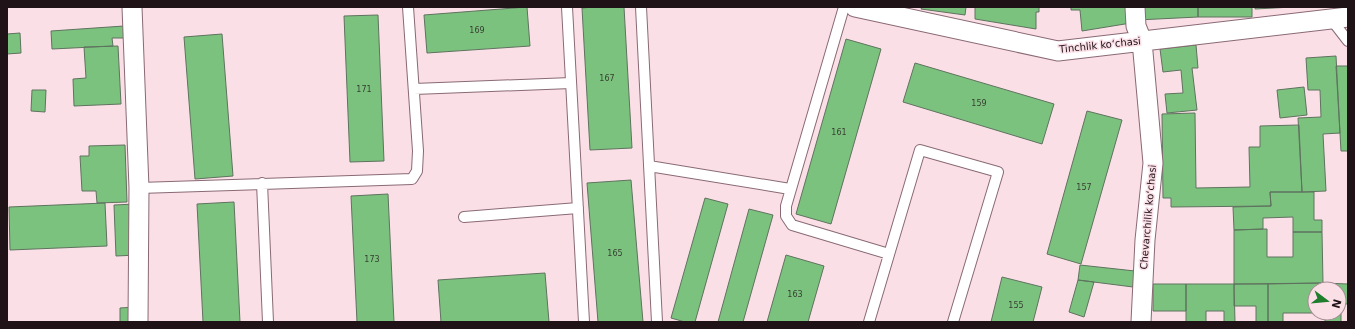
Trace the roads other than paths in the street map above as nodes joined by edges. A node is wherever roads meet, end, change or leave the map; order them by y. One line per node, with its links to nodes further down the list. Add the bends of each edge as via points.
1 (132, 7): 15 (street)
2 (408, 7): 12 (lane)
3 (567, 7): 11 (lane)
4 (641, 7): 13 (lane)
5 (844, 7): 16 (lane)
6 (855, 7): 9 (street, Tinchlik koʻchasi, via 1058,51)
7 (1135, 7): 9 (street, Chevarchilik koʻchasi, via 1136,26)
8 (1340, 18): 9 (street, Tinchlik koʻchasi); 10 (lane)
9 (1142, 41): 26 (street, Chevarchilik koʻchasi, via 1153,163 1145,240)
10 (1348, 42)
11 (571, 83): 12 (lane); 17 (lane)
12 (414, 89): 14 (lane, via 418,151 417,171 412,179)
13 (649, 166): 16 (lane); 23 (lane)
14 (262, 183): 15 (lane); 21 (lane)
15 (139, 188): 20 (street)
16 (790, 188): 19 (lane, via 786,216 792,225)
17 (578, 208): 18 (lane); 22 (lane)
18 (464, 218)
19 (889, 254): 24 (lane); 25 (lane, via 920,150 998,172)
20 (138, 322)
21 (268, 322)
22 (584, 322)
23 (657, 322)
24 (869, 322)
25 (954, 322)
26 (1141, 322)

